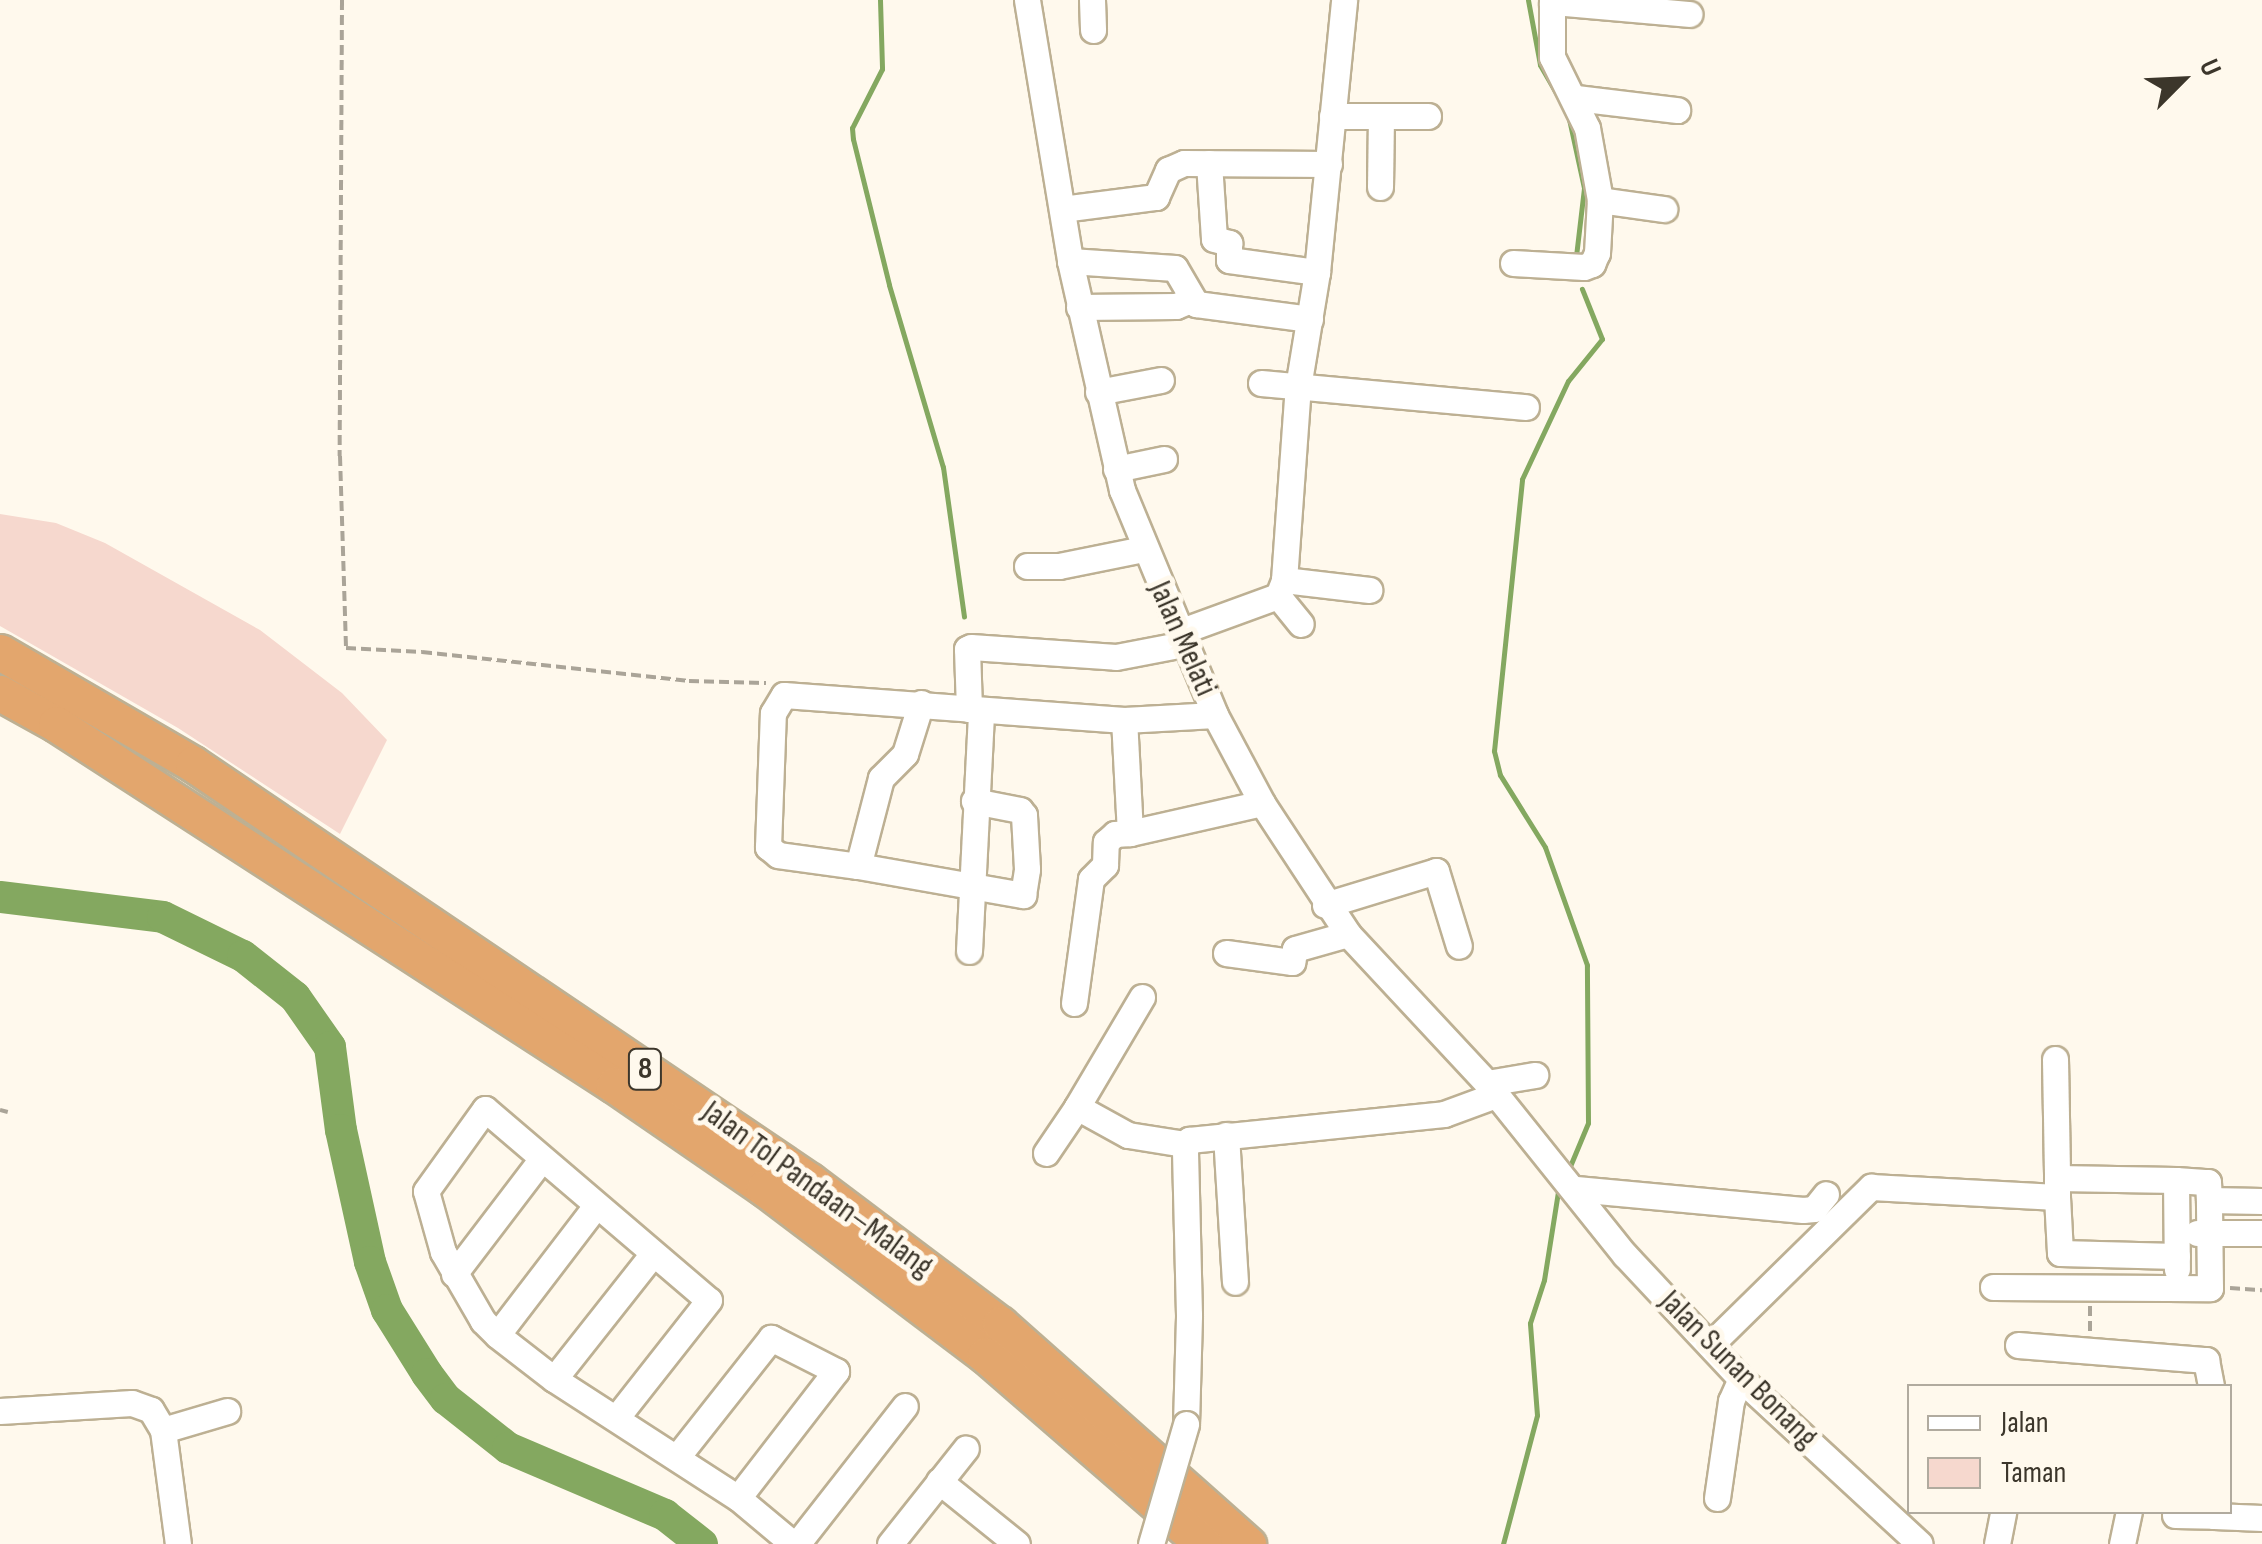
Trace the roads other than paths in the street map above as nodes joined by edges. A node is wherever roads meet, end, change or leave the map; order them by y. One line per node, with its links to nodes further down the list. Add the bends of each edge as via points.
1 (1027, 0): 16 (street, Jalan Melati)
2 (1092, 0): 6 (street)
3 (1344, 0): 9 (street)
4 (1552, 1): 5 (street); 7 (street, via 1552,57)
5 (1690, 14)
6 (1094, 30)
7 (1576, 98): 8 (street); 15 (street)
8 (1677, 110)
9 (1332, 116): 10 (street); 13 (street)
10 (1381, 116): 11 (street); 14 (street)
11 (1428, 116)
12 (1209, 163): 13 (street); 16 (street, via 1172,166 1156,197); 20 (street, via 1214,239 1229,243 1230,260)
13 (1329, 164): 20 (street)
14 (1380, 187)
15 (1600, 200): 17 (street); 19 (street, via 1592,264)
16 (1062, 209): 18 (street, Jalan Melati)
17 (1664, 209)
18 (1070, 261): 21 (street, via 1175,268); 22 (street, Jalan Melati)
19 (1513, 263)
20 (1317, 272): 23 (street)
21 (1190, 300): 22 (street, via 1176,306); 23 (street)
22 (1079, 307): 27 (street, Jalan Melati)
23 (1310, 319): 26 (street)
24 (1162, 380): 27 (street)
25 (1261, 383): 26 (street)
26 (1298, 387): 28 (street); 33 (street)
27 (1098, 392): 30 (street, Jalan Melati)
28 (1526, 408)
29 (1164, 459): 30 (street)
30 (1116, 468): 31 (street, Jalan Melati)
31 (1143, 549): 32 (street); 36 (street, Jalan Melati)
32 (1027, 566)
33 (1281, 588): 34 (street); 35 (street); 36 (street)
34 (1369, 590)
35 (1301, 624)
36 (1182, 638): 40 (street, via 1116,657 971,647); 41 (street, Jalan Melati)
37 (0, 652): 107 (highway, Jalan Tol Pandaan–Malang / 8, via 194,764 810,1182 1000,1324)
38 (0, 693): 106 (highway, Jalan Tol Pandaan–Malang / 8, via 764,1188 971,1344)
39 (921, 703): 40 (street); 46 (street, via 905,754 881,778); 46 (street, via 788,694 772,713 769,851)
40 (972, 707): 42 (street); 43 (street)
41 (1215, 715): 42 (street); 44 (street, Jalan Melati)
42 (1124, 720): 45 (street)
43 (974, 801): 47 (street); 47 (street, via 1024,815 1028,869 1023,894)
44 (1262, 802): 45 (street); 48 (street, Jalan Melati)
45 (1130, 833): 54 (street, via 1106,842 1106,864 1091,879)
46 (858, 866): 47 (street)
47 (973, 887): 51 (street)
48 (1326, 905): 49 (street, Jalan Melati); 50 (street, via 1436,872)
49 (1340, 937): 52 (street, via 1295,948 1292,962); 57 (street, Jalan Melati)
50 (1458, 946)
51 (969, 951)
52 (1226, 954)
53 (1142, 997): 58 (street)
54 (1074, 1003)
55 (2055, 1060): 65 (street)
56 (1535, 1074): 57 (street)
57 (1491, 1089): 59 (street, via 1444,1114); 64 (street, Jalan Melati)
58 (1078, 1107): 60 (street, via 1128,1136); 61 (street)
59 (1226, 1135): 60 (street); 76 (street)
60 (1185, 1144): 105 (street, bridge, via 1186,1424)
61 (1046, 1153)
62 (541, 1160): 69 (street); 75 (street); 75 (street, via 485,1109 426,1191)
63 (2176, 1180): 65 (street); 67 (street, via 2208,1182); 72 (street)
64 (1568, 1183): 66 (street, via 1803,1210); 82 (street, Jalan Sunan Bonang)
65 (2057, 1188): 73 (street); 82 (street, via 1871,1187)
66 (1826, 1194)
67 (2210, 1200): 68 (street); 70 (street)
68 (2262, 1201)
69 (594, 1207): 74 (street); 80 (street)
70 (2210, 1233): 71 (street); 72 (street); 78 (street, via 2210,1288)
71 (2262, 1233)
72 (2176, 1244): 73 (street); 78 (street)
73 (2060, 1252): 79 (street)
74 (652, 1254): 83 (street); 89 (street, via 708,1300)
75 (454, 1274): 80 (street)
76 (1235, 1282)
77 (1993, 1288): 79 (street)
78 (2176, 1288): 79 (street)
79 (2060, 1289)
80 (497, 1335): 83 (street)
81 (2018, 1344): 85 (street, via 2206,1360)
82 (1710, 1345): 84 (street, Jalan Sunan Bonang)
83 (554, 1379): 89 (street)
84 (1742, 1379): 95 (street, via 1731,1401); 108 (street, Jalan Sunan Bonang)
85 (2211, 1384)
86 (905, 1406): 103 (street)
87 (0, 1411): 90 (street, via 132,1403 150,1410)
88 (227, 1412): 90 (street)
89 (616, 1418): 92 (street)
90 (163, 1430): 102 (street)
91 (966, 1448): 93 (street)
92 (677, 1457): 94 (street); 94 (street, via 771,1338 836,1370)
93 (939, 1481): 101 (street); 104 (street)
94 (738, 1498): 103 (street)
95 (1717, 1498)
96 (2003, 1514): 109 (street)
97 (2129, 1514): 110 (street)
98 (2214, 1514): 99 (street); 100 (street)
99 (2174, 1515)
100 (2262, 1518)
101 (899, 1541)
102 (178, 1544)
103 (795, 1544)
104 (1017, 1544)
105 (1151, 1544)
106 (1203, 1544)
107 (1248, 1544)
108 (1920, 1544)
109 (1998, 1544)
110 (2122, 1544)

